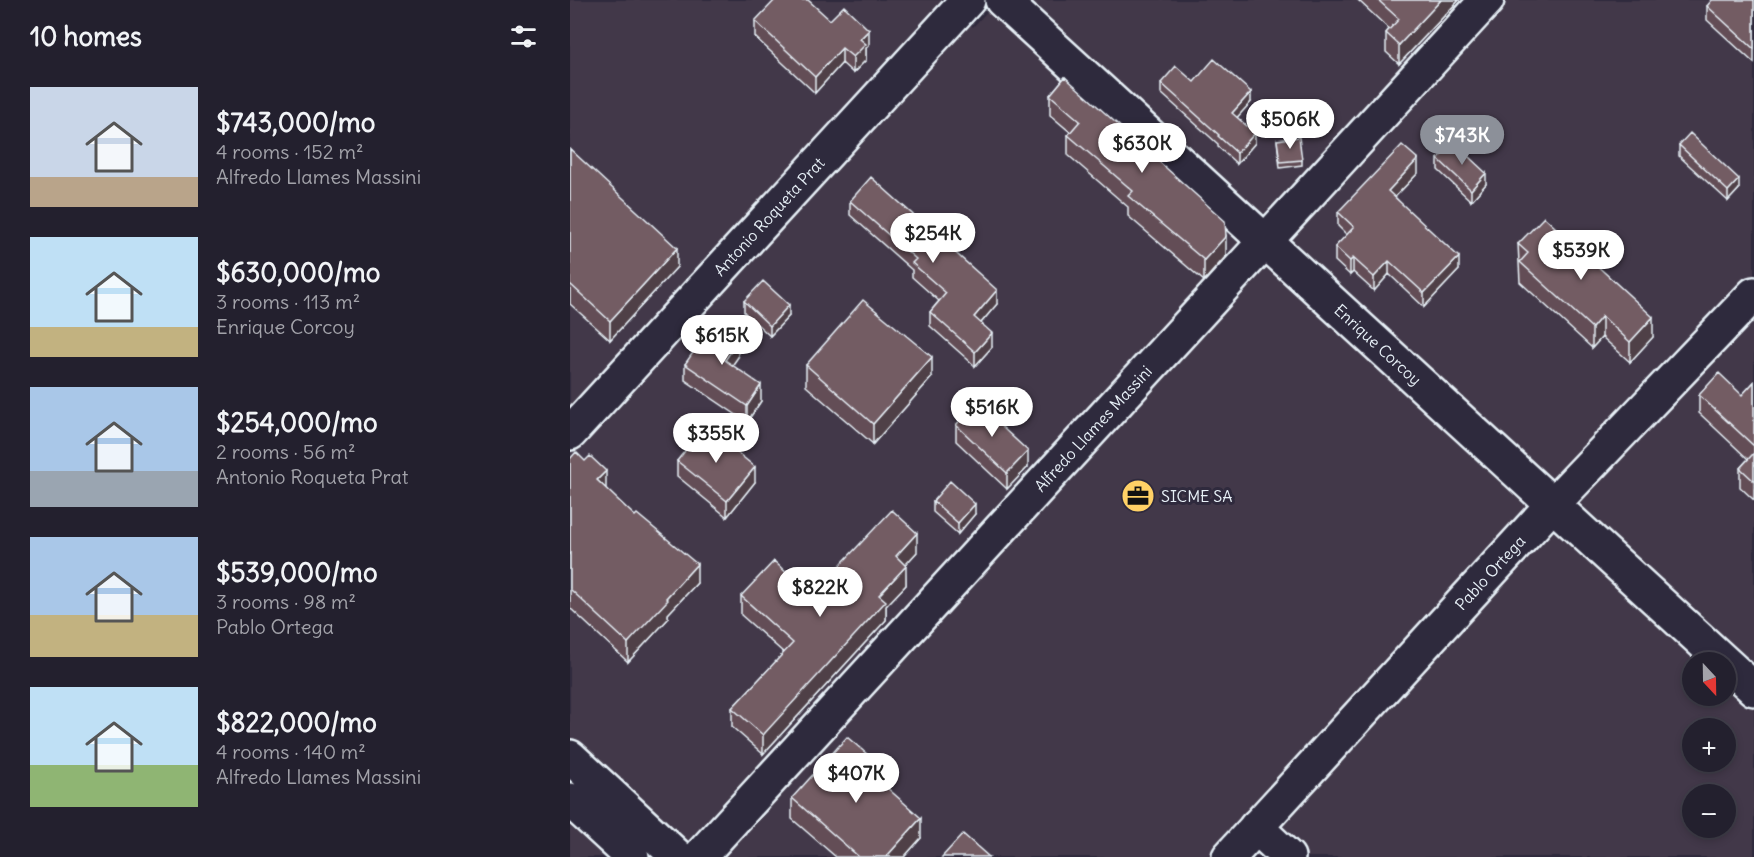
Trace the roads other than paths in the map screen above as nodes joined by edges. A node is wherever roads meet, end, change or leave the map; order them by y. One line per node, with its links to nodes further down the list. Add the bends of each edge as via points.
1 (968, 0): 6 (street, Antonio Roqueta Prat)
2 (1002, 0): 4 (street, Enrique Corcoy)
3 (1487, 0): 4 (street, Alfredo Llames Massini)
4 (1265, 239): 7 (street, Enrique Corcoy); 14 (street, Alfredo Llames Massini)
5 (1754, 294): 7 (street, Pablo Ortega)
6 (570, 433)
7 (1553, 504): 8 (street, Enrique Corcoy); 11 (street, Pablo Ortega)
8 (1754, 689)
9 (570, 757): 13 (street)
10 (570, 800): 12 (street)
11 (1256, 827): 15 (street, Pablo Ortega); 16 (street)
12 (632, 857)
13 (678, 857)
14 (699, 857)
15 (1229, 857)
16 (1288, 857)

